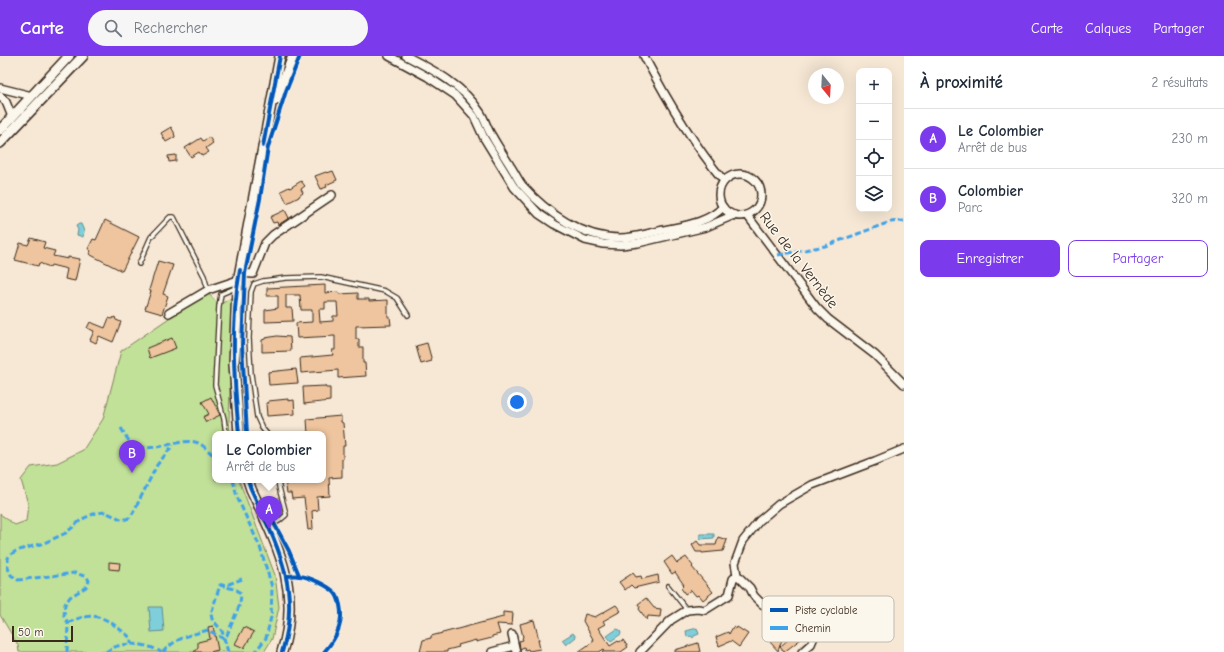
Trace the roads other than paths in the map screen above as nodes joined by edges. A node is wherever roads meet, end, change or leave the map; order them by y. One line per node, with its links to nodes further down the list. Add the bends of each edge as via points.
1 (69, 56): 10 (main road)
2 (83, 56): 14 (main road)
3 (280, 56): 12 (main road)
4 (293, 56): 12 (main road)
5 (389, 56): 18 (street, via 455,95 474,116 484,138 514,187 539,214 585,240 621,246 706,227)
6 (406, 56): 17 (street, via 460,88 481,112 491,135 521,184 546,209 572,225 605,237 621,238 702,220 715,215)
7 (644, 56): 15 (street, via 667,100 710,165)
8 (0, 88): 10 (street)
9 (0, 96): 11 (street, via 6,102)
10 (32, 96): 11 (main road)
11 (12, 117): 13 (main road)
12 (266, 125): 21 (main road)
13 (0, 130)
14 (0, 143)
15 (724, 181): 17 (street, via 719,194); 19 (street, via 736,174 744,174 756,181 761,194 760,200 753,212)
16 (332, 195): 21 (street, via 273,235 265,243 253,274)
17 (723, 207): 18 (street)
18 (734, 215): 19 (street)
19 (747, 215): 25 (street, Rue de la Vernède, via 817,308 875,355)
20 (139, 264): 22 (lane, via 150,238 170,217 174,217 204,276)
21 (238, 280): 22 (street); 26 (lane, via 221,294 219,306 215,385); 27 (main road, via 234,364)
22 (208, 290): 23 (street)
23 (169, 313)
24 (408, 315): 28 (lane, via 396,298 385,290 321,277 286,278 254,284 251,292 249,338 251,374 257,417)
25 (904, 384)
26 (226, 431)
27 (239, 431)
28 (264, 431)
29 (904, 449): 33 (street, via 812,485 779,504 759,521 743,541 735,563)
30 (249, 483): 32 (main road)
31 (278, 483): 32 (lane, via 286,515)
32 (268, 526): 40 (main road, via 287,576 290,614)
33 (737, 575): 35 (street); 36 (street, via 733,579 729,595 705,610)
34 (668, 586): 36 (lane)
35 (762, 604)
36 (687, 610): 42 (street, via 671,620)
37 (512, 634): 39 (street)
38 (812, 642): 43 (street)
39 (515, 649): 41 (street)
40 (282, 652)
41 (492, 652)
42 (640, 652)
43 (802, 652)

